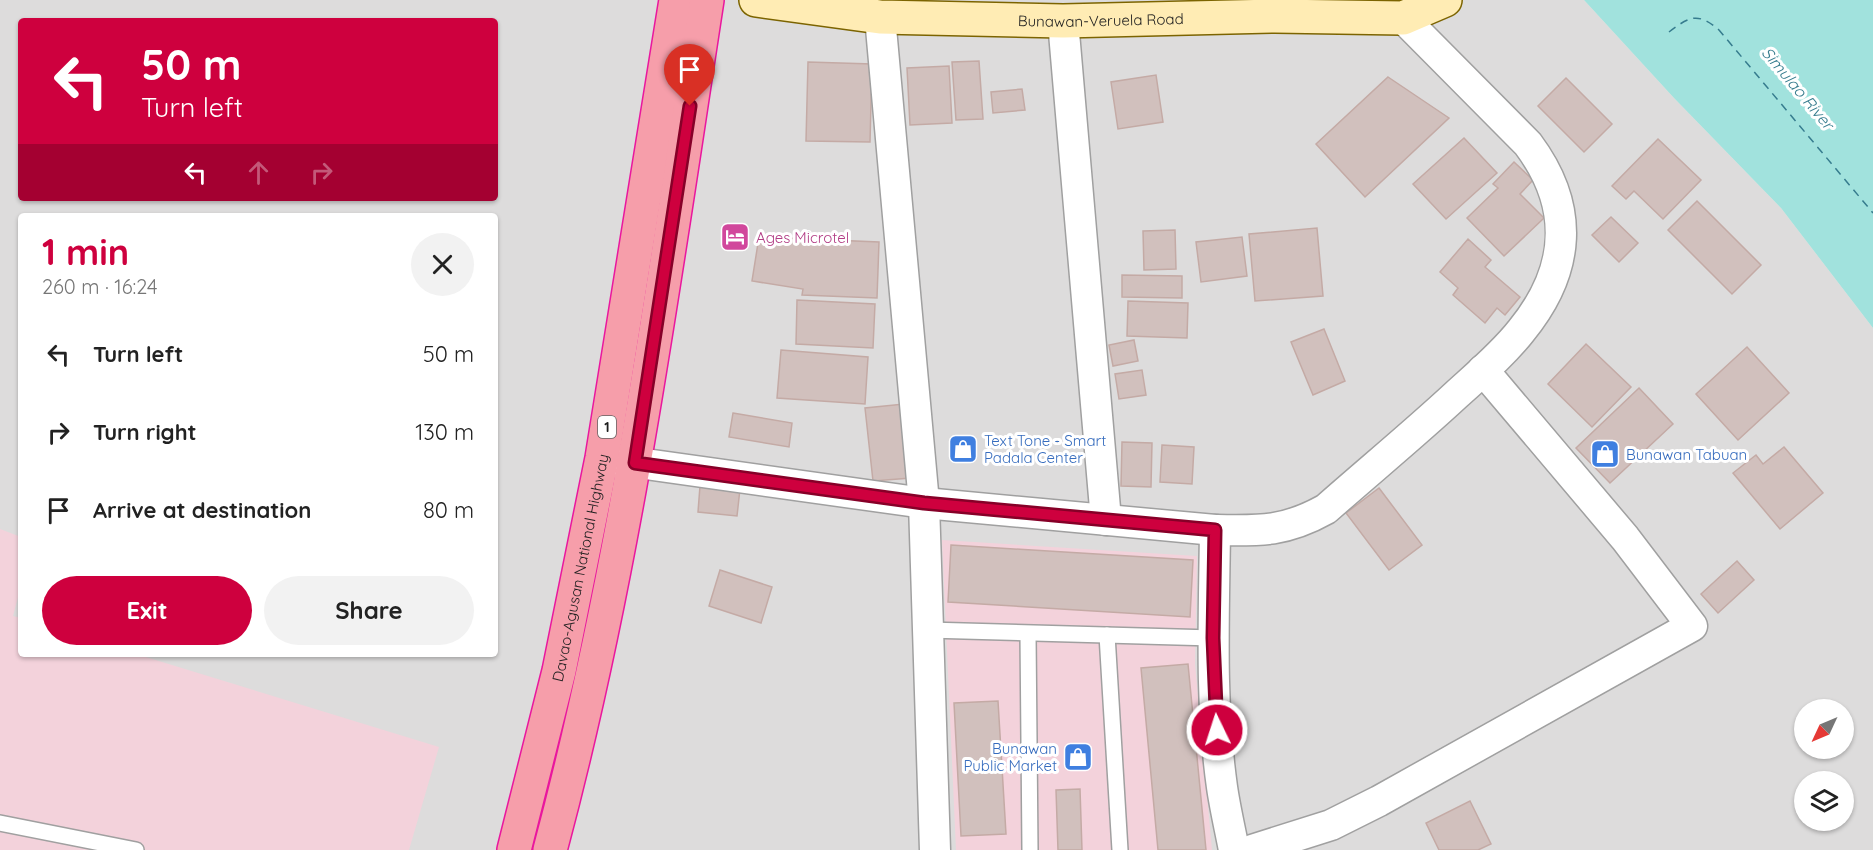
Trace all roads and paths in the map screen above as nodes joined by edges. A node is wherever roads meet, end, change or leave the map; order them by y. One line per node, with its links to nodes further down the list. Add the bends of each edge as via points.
1 (676, 0): 8 (highway, Davao-Agusan National Highway / 1)
2 (706, 0): 8 (highway, Davao-Agusan National Highway / 1)
3 (756, 0): 5 (main road, Bunawan-Veruela Road)
4 (1445, 0): 6 (main road, Bunawan-Veruela Road)
5 (879, 17): 7 (main road, Bunawan-Veruela Road); 12 (street)
6 (1403, 18): 7 (main road, Bunawan-Veruela Road, via 1275,16); 9 (street, via 1528,144 1552,184 1561,217 1555,272 1541,303 1521,332)
7 (1063, 21): 13 (street)
8 (665, 167): 10 (highway, Davao-Agusan National Highway / 1); 11 (highway, Davao-Agusan National Highway / 1)
9 (1483, 370): 14 (street, via 1326,509 1306,521 1263,531); 28 (street, via 1625,538 1692,626 1379,801 1331,825)
10 (602, 458): 11 (street); 22 (highway, Davao-Agusan National Highway / 1, via 560,671)
11 (635, 463): 12 (street); 23 (highway, Davao-Agusan National Highway / 1, via 593,678)
12 (924, 503): 13 (street); 15 (street)
13 (1106, 520): 14 (street)
14 (1215, 530): 18 (street)
15 (928, 630): 16 (lane); 24 (street)
16 (1028, 634): 17 (lane); 25 (lane)
17 (1107, 635): 18 (lane); 26 (lane)
18 (1213, 638): 27 (street, via 1222,787)
19 (0, 823): 20 (lane)
20 (101, 847): 21 (lane)
21 (136, 850)
22 (514, 850)
23 (550, 850)
24 (935, 850)
25 (1030, 850)
26 (1120, 850)
27 (1234, 850)
28 (1252, 850)

